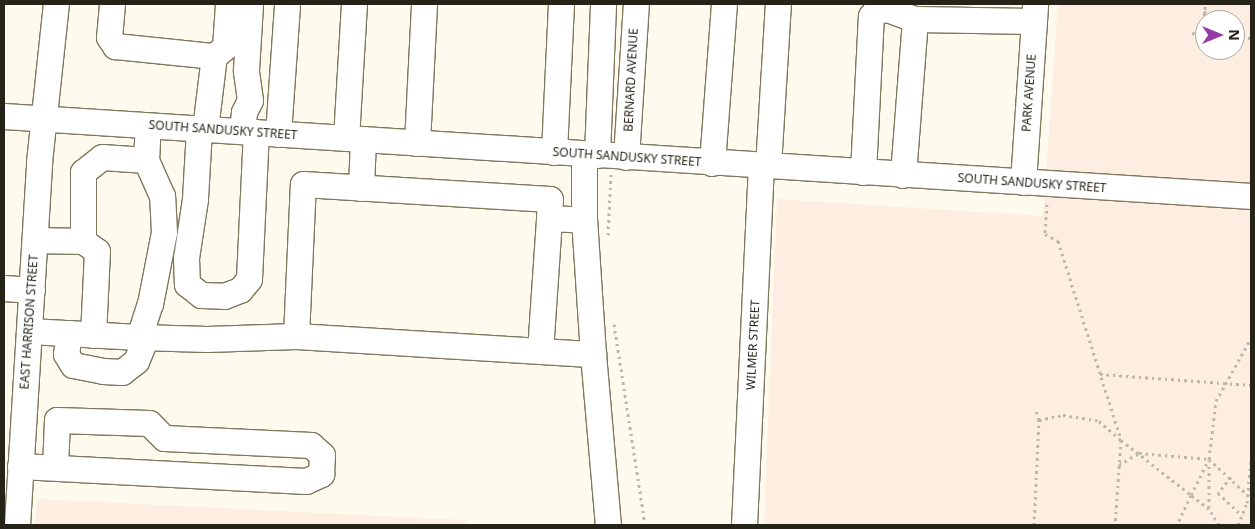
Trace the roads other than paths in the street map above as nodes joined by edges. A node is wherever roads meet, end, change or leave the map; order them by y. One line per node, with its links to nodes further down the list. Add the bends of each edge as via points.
1 (56, 4): 20 (street, EAST HARRISON STREET)
2 (112, 4): 17 (street, via 109,37 115,46)
3 (228, 4): 17 (street)
4 (250, 4): 18 (street, via 246,70)
5 (270, 4): 18 (street, via 276,18 273,67 262,89)
6 (287, 4): 23 (street)
7 (354, 4): 24 (street)
8 (424, 4): 25 (street)
9 (561, 4): 26 (street)
10 (603, 4): 27 (street)
11 (636, 4): 27 (street, BERNARD AVENUE)
12 (724, 4): 29 (street)
13 (778, 4): 30 (street, WILMER STREET)
14 (886, 6): 16 (street); 31 (street, via 871,16)
15 (1035, 12): 16 (street); 33 (street, PARK AVENUE)
16 (915, 19): 32 (street)
17 (220, 52): 22 (street)
18 (250, 100): 23 (street, via 244,112)
19 (4, 116): 20 (street, SOUTH SANDUSKY STREET)
20 (44, 119): 21 (street, SOUTH SANDUSKY STREET); 38 (street, EAST HARRISON STREET)
21 (148, 126): 22 (street, SOUTH SANDUSKY STREET); 28 (street)
22 (202, 129): 23 (street, SOUTH SANDUSKY STREET); 23 (street, via 186,258 187,284 201,294 224,296 240,290 249,279)
23 (259, 133): 24 (street, SOUTH SANDUSKY STREET)
24 (354, 139): 25 (street, SOUTH SANDUSKY STREET); 34 (street)
25 (417, 143): 26 (street, SOUTH SANDUSKY STREET)
26 (554, 152): 27 (street, SOUTH SANDUSKY STREET)
27 (605, 155): 29 (street, SOUTH SANDUSKY STREET); 37 (street)
28 (146, 160): 39 (street, via 102,157 83,172); 45 (street, via 162,196 164,232)
29 (712, 163): 30 (street, SOUTH SANDUSKY STREET)
30 (764, 166): 31 (street, SOUTH SANDUSKY STREET); 52 (street, WILMER STREET)
31 (863, 172): 32 (street, SOUTH SANDUSKY STREET)
32 (903, 175): 33 (street, SOUTH SANDUSKY STREET)
33 (1024, 182): 35 (street, SOUTH SANDUSKY STREET)
34 (360, 188): 36 (street, via 550,198); 44 (street, via 303,184)
35 (1251, 196)
36 (549, 218): 37 (street); 46 (street)
37 (584, 220): 47 (street)
38 (35, 240): 39 (street); 41 (street, EAST HARRISON STREET)
39 (83, 241): 43 (street, via 97,251)
40 (4, 288): 41 (street)
41 (32, 290): 42 (street, EAST HARRISON STREET)
42 (29, 331): 43 (street); 48 (street, EAST HARRISON STREET)
43 (81, 334): 45 (street); 45 (street, via 66,354 72,365 122,372 136,361)
44 (296, 336): 45 (street); 46 (street)
45 (142, 337)
46 (540, 351): 47 (street)
47 (593, 354): 51 (street)
48 (20, 466): 49 (street); 50 (street, EAST HARRISON STREET)
49 (55, 467): 49 (street, via 306,481 321,474 322,455 311,445 164,438 149,423 57,420)
50 (17, 525)
51 (608, 525)
52 (744, 525)

